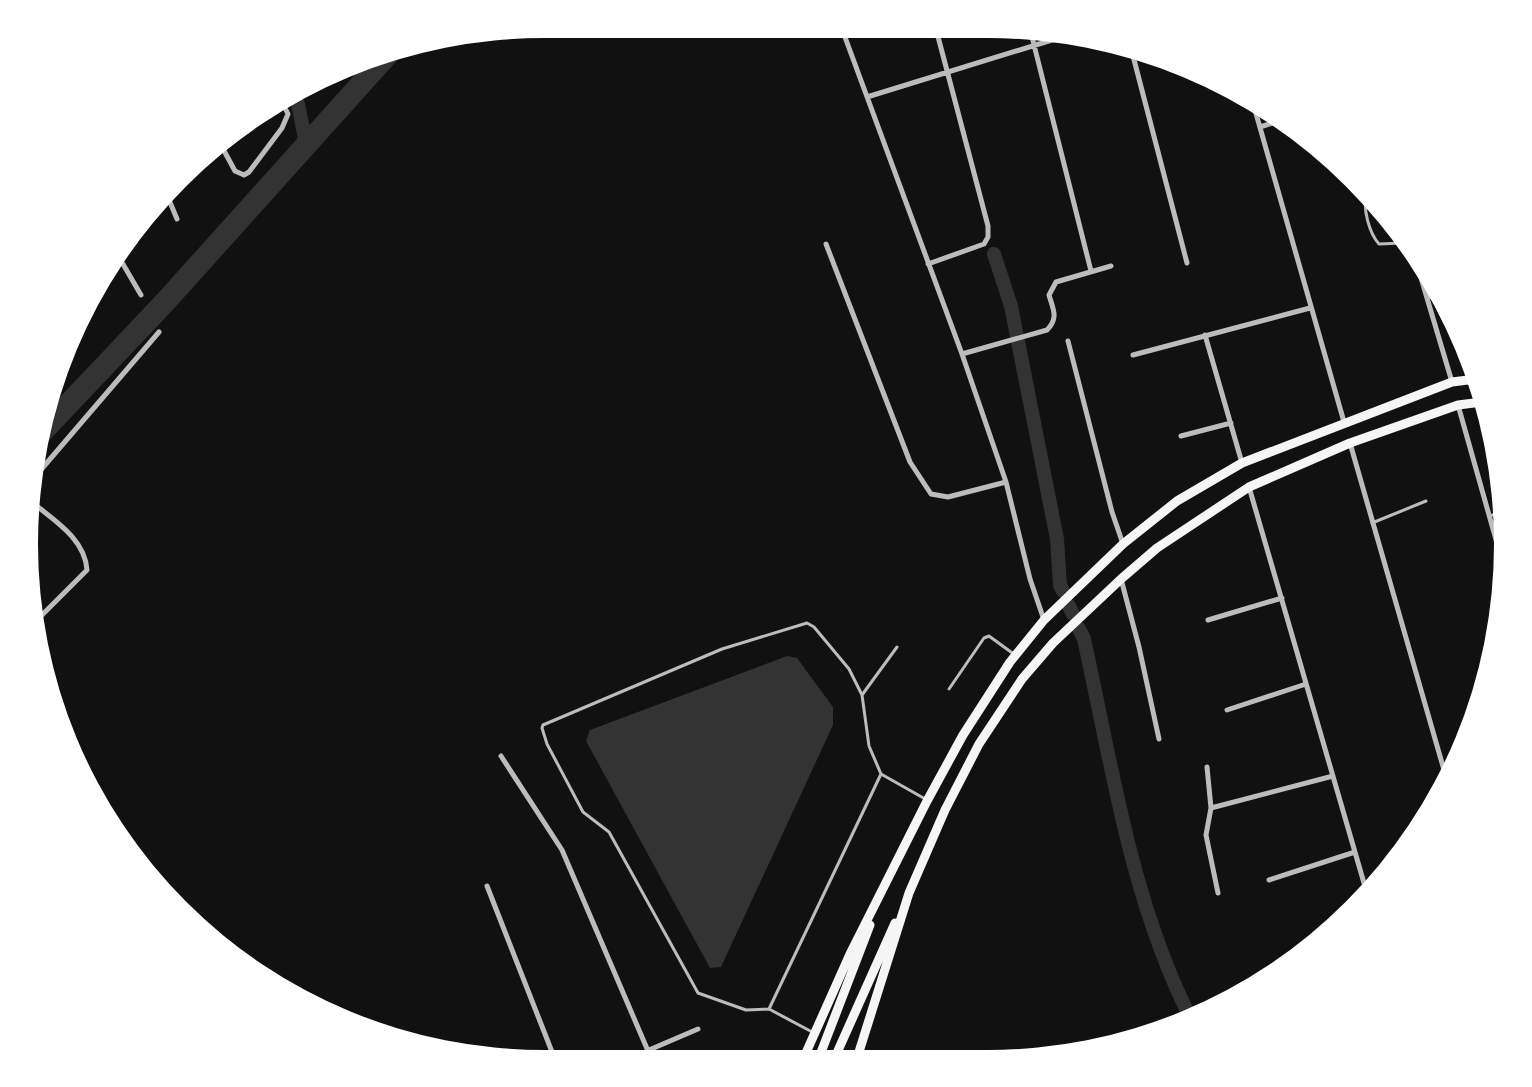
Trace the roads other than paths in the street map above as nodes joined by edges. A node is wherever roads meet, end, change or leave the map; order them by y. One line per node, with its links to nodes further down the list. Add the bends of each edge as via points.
1 (845, 38): 8 (street)
2 (939, 38): 7 (street)
3 (1033, 40): 5 (street)
4 (1048, 41): 5 (street)
5 (1034, 46): 7 (street); 23 (street)
6 (1134, 59): 20 (street)
7 (948, 72): 8 (street); 21 (street, via 988,226 988,237 984,244)
8 (867, 96): 21 (street)
9 (285, 108): 13 (street, via 288,114 282,128 249,172 244,175 235,171)
10 (1256, 114): 12 (street)
11 (1271, 124): 12 (street)
12 (1260, 127): 27 (street)
13 (224, 151)
14 (170, 203): 16 (street)
15 (1367, 208): 17 (lane, via 1374,238 1379,244)
16 (177, 219)
17 (1396, 243)
18 (826, 244): 43 (street, via 910,462 931,494 948,497)
19 (122, 263): 25 (street)
20 (1186, 263)
21 (928, 264): 31 (street)
22 (1111, 266): 23 (street)
23 (1091, 271): 31 (street, via 1062,279 1052,287 1049,295 1056,316 1048,330)
24 (1424, 287): 26 (street)
25 (141, 295)
26 (1428, 298): 34 (street)
27 (1310, 308): 29 (street); 37 (street)
28 (159, 332): 42 (street)
29 (1206, 335): 32 (street); 38 (street)
30 (1068, 341): 51 (street, via 1112,512)
31 (962, 354): 43 (street)
32 (1133, 355)
33 (1468, 380): 34 (main road)
34 (1452, 382): 37 (main road)
35 (1474, 403): 36 (main road)
36 (1458, 405): 40 (main road); 48 (street)
37 (1344, 422): 41 (main road)
38 (1231, 423): 39 (street); 41 (street)
39 (1181, 436)
40 (1350, 443): 44 (main road); 49 (street)
41 (1242, 463): 51 (main road, via 1177,501)
42 (44, 467)
43 (1006, 482): 55 (street, via 1030,579)
44 (1249, 487): 52 (main road, via 1157,548); 53 (street)
45 (1426, 501): 49 (lane)
46 (39, 508): 54 (street, via 74,538 86,558 87,570)
47 (1493, 515): 48 (lane)
48 (1489, 516): 50 (street)
49 (1372, 523): 65 (street)
50 (1494, 532)
51 (1124, 544): 55 (main road)
52 (1120, 579): 63 (street); 77 (main road, via 1053,643 1022,679 975,752 945,810)
53 (1282, 598): 56 (street); 59 (street)
54 (43, 614)
55 (1044, 620): 58 (main road)
56 (1208, 620)
57 (897, 647): 61 (lane)
58 (1015, 655): 60 (lane, via 989,636 984,638); 69 (main road, via 963,735)
59 (1306, 684): 62 (street); 68 (street)
60 (949, 689)
61 (862, 695): 67 (lane, via 869,746); 78 (lane, via 848,669 814,628 802,623 722,649 542,728 547,744 583,812 609,832 698,993 746,1010)
62 (1227, 710)
63 (1159, 739)
64 (501, 756): 82 (street, via 562,850)
65 (1443, 766)
66 (1207, 768): 70 (street)
67 (881, 774): 69 (lane); 78 (lane)
68 (1333, 776): 70 (street); 71 (street)
69 (927, 801): 76 (main road)
70 (1211, 808): 75 (street, via 1206,835)
71 (1355, 852): 72 (street); 73 (street)
72 (1269, 880)
73 (1364, 882)
74 (487, 886): 81 (street)
75 (1218, 892)
76 (881, 893): 80 (main road); 85 (main road, via 854,973)
77 (909, 893): 86 (main road); 87 (main road)
78 (769, 1009): 80 (lane)
79 (698, 1029): 83 (street)
80 (815, 1033): 84 (main road)
81 (551, 1050)
82 (648, 1050)
83 (650, 1050)
84 (807, 1050)
85 (822, 1050)
86 (838, 1050)
87 (860, 1050)

